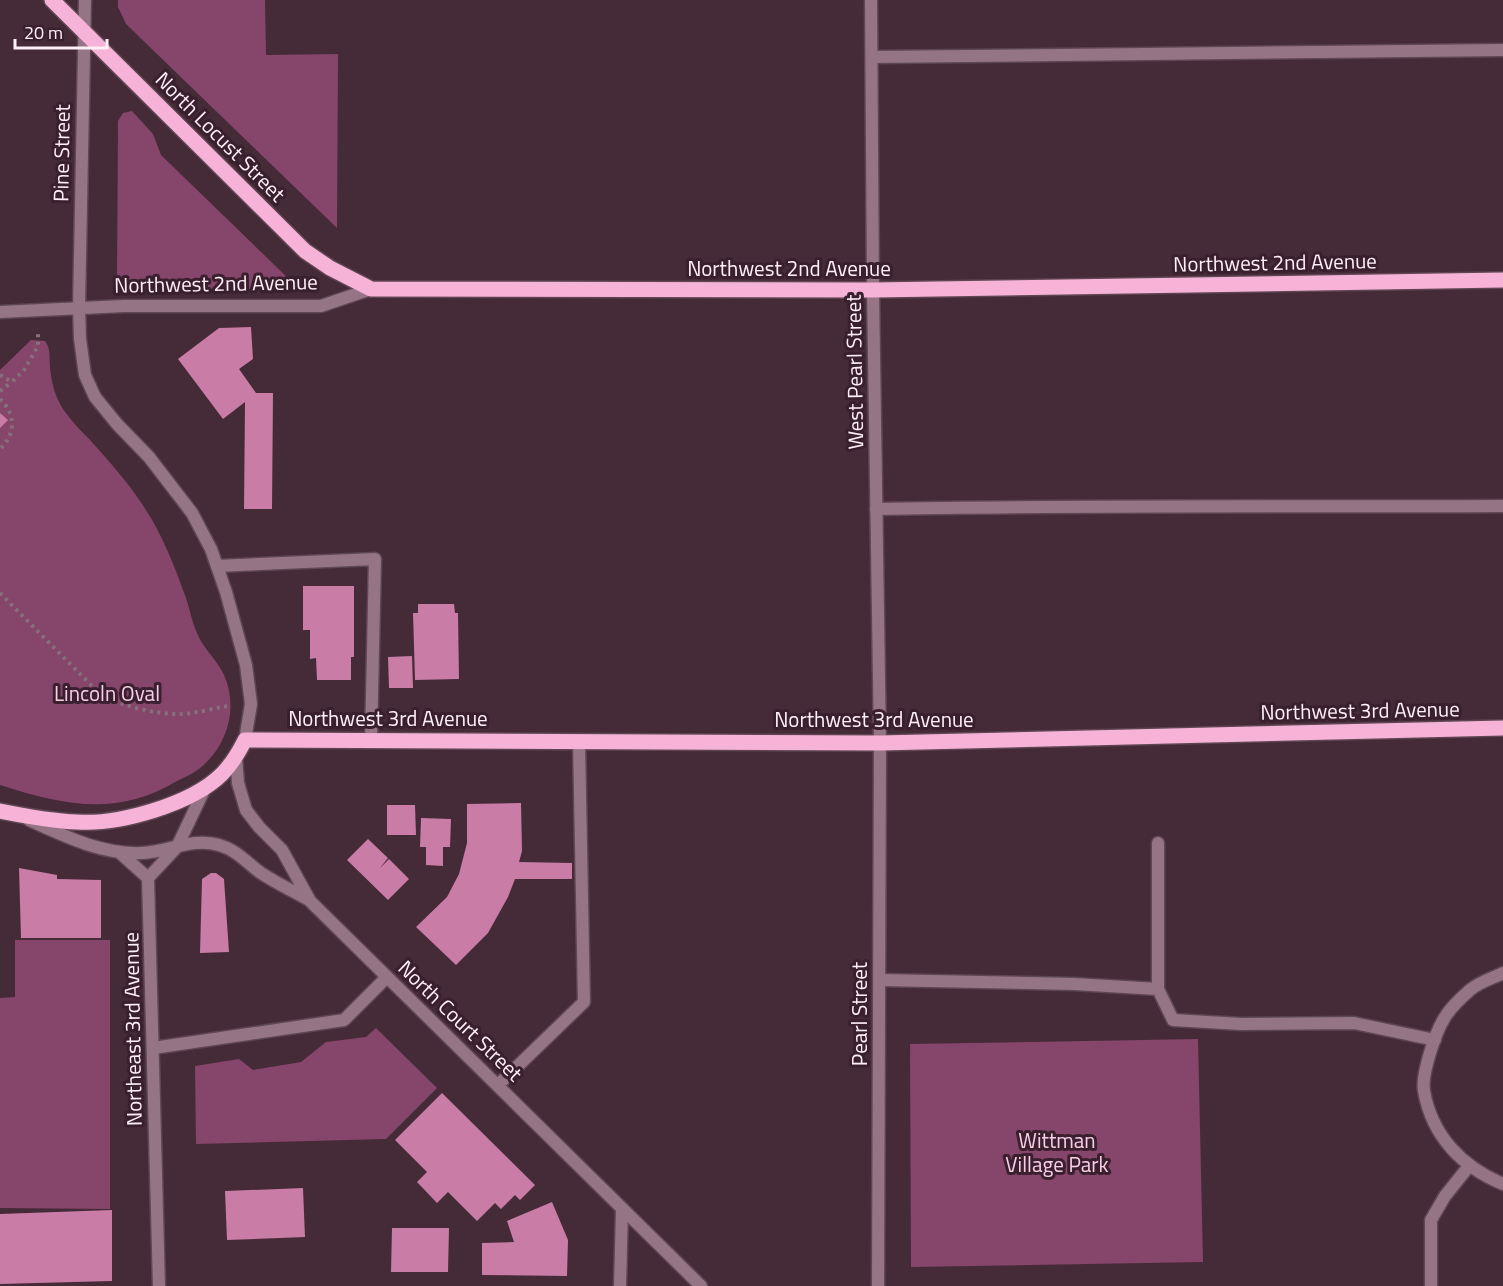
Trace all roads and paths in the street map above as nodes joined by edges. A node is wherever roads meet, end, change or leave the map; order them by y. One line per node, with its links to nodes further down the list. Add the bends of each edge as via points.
1 (52, 0): 4 (main road, North Locust Street)
2 (85, 0): 4 (street, Pine Street)
3 (871, 0): 6 (street, West Pearl Street)
4 (84, 32): 8 (main road, North Locust Street, via 304,251); 10 (street, Pine Street)
5 (1503, 50): 6 (street)
6 (872, 57): 9 (street, West Pearl Street)
7 (1503, 280): 9 (main road, Northwest 2nd Avenue)
8 (371, 289): 9 (main road, Northwest 2nd Avenue); 10 (street, Northwest 2nd Avenue, via 321,306)
9 (873, 290): 19 (street, West Pearl Street)
10 (79, 308): 11 (street); 20 (street, via 85,375 95,397 192,513)
11 (37, 311): 12 (street); 14 (path, via 38,346)
12 (0, 312)
13 (0, 375): 14 (path)
14 (12, 382): 15 (path)
15 (0, 391)
16 (0, 399): 17 (path, via 9,408 13,427)
17 (0, 449)
18 (1503, 506): 19 (street, via 1054,505)
19 (876, 509): 27 (street, West Pearl Street)
20 (217, 566): 22 (street, via 246,665); 25 (street, via 375,559)
21 (0, 593): 22 (path, via 100,694 113,701 167,714)
22 (250, 704): 24 (street)
23 (1503, 728): 27 (main road, Northwest 3rd Avenue)
24 (245, 740): 25 (main road, Northwest 3rd Avenue); 28 (main road)
25 (371, 740): 26 (main road, Northwest 3rd Avenue)
26 (579, 741): 27 (main road, Northwest 3rd Avenue); 42 (street, via 584,1002)
27 (880, 743): 38 (street, Pearl Street)
28 (236, 757): 29 (main road); 35 (street, North Court Street, via 246,810 282,850)
29 (205, 788): 30 (main road, via 171,805 117,819 79,823); 32 (street)
30 (7, 812): 33 (street, via 74,840)
31 (1158, 843): 39 (street)
32 (177, 847): 33 (street, via 156,852); 34 (street); 35 (street, via 219,845)
33 (119, 852): 34 (street)
34 (148, 878): 41 (street, Northeast 3rd Avenue)
35 (310, 901): 37 (street, North Court Street)
36 (1503, 973): 40 (street, via 1472,988 1446,1016)
37 (387, 977): 41 (street, via 344,1020); 42 (street, North Court Street)
38 (880, 980): 39 (street); 49 (street, Pearl Street)
39 (1158, 989): 40 (street, via 1173,1020 1354,1023)
40 (1435, 1040): 43 (street, via 1423,1089 1436,1125 1454,1153)
41 (153, 1048): 46 (street, Northeast 3rd Avenue)
42 (498, 1085): 45 (street, North Court Street)
43 (1470, 1166): 44 (street, via 1482,1176); 50 (street, via 1431,1220)
44 (1503, 1184)
45 (622, 1209): 47 (street); 48 (street, North Court Street)
46 (159, 1286)
47 (620, 1286)
48 (701, 1286)
49 (878, 1286)
50 (1431, 1286)

